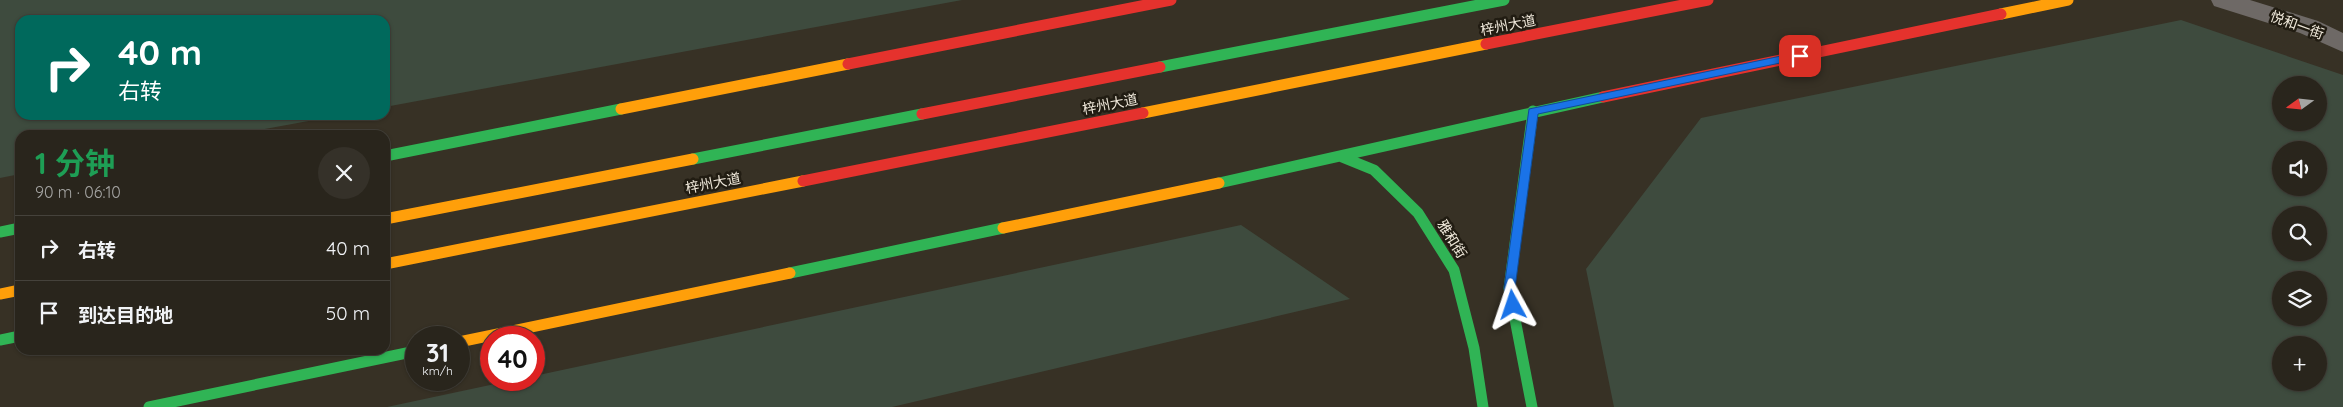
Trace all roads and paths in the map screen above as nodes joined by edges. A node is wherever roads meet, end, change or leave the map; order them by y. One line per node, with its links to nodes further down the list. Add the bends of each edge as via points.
1 (1171, 0): 8 (main road)
2 (1504, 0): 10 (main road, 梓州大道)
3 (1708, 0): 13 (main road, 梓州大道)
4 (2068, 0): 7 (main road)
5 (2223, 0): 6 (street, 悦和一街, via 2309,27)
6 (2343, 42)
7 (1533, 111): 9 (main road); 22 (main road, via 1510,288)
8 (390, 155)
9 (1342, 157): 18 (main road); 21 (main road, 雅和街, via 1374,170 1418,213 1454,270 1474,348)
10 (390, 218)
11 (15, 229): 12 (main road)
12 (0, 232)
13 (390, 263)
14 (15, 291): 15 (main road)
15 (0, 294)
16 (15, 337): 17 (main road)
17 (0, 340)
18 (470, 340)
19 (405, 353): 20 (main road)
20 (149, 407)
21 (1483, 407)
22 (1532, 407)

